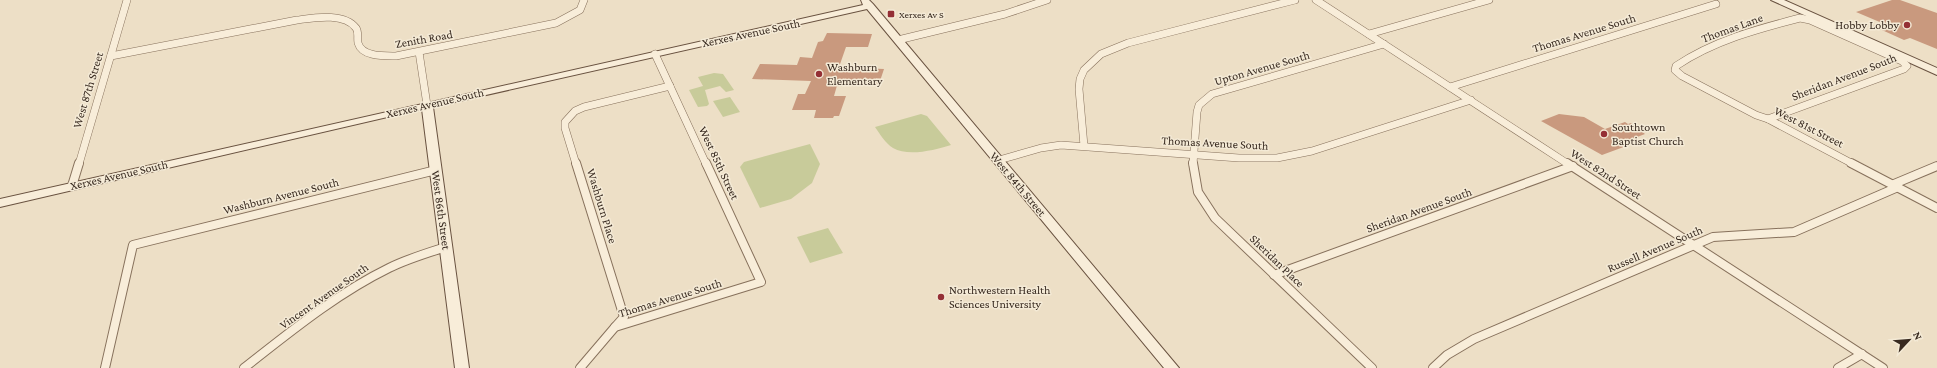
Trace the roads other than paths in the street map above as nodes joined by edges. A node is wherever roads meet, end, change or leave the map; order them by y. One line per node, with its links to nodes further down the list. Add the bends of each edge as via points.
1 (128, 0): 16 (street, West 87th Street)
2 (584, 0): 14 (street, Zenith Road, via 580,10 556,23)
3 (1047, 0): 12 (street, via 1005,14)
4 (1295, 0): 26 (street, via 1128,43 1101,54 1084,70 1080,80)
5 (1316, 0): 11 (street, West 82nd Street)
6 (1489, 0): 11 (street)
7 (1709, 0): 22 (street, Thomas Avenue South, via 1716,4)
8 (1776, 0): 20 (street)
9 (1789, 0): 17 (street)
10 (867, 3): 12 (street, West 84th Street); 15 (street, Xerxes Avenue South)
11 (1369, 34): 13 (street, West 82nd Street)
12 (898, 40): 28 (street, West 84th Street)
13 (1384, 44): 22 (street, West 82nd Street); 27 (street, Upton Avenue South, via 1212,94 1199,105 1197,112)
14 (419, 52): 16 (street, Zenith Road, via 384,56 365,52 360,48 356,28 351,23 323,17); 24 (street, West 86th Street)
15 (655, 54): 21 (street, West 85th Street); 24 (street, Xerxes Avenue South)
16 (111, 56): 32 (street, West 87th Street)
17 (1937, 65)
18 (1676, 66): 19 (street, Thomas Lane, via 1695,53 1800,18 1902,61); 25 (street, West 81st Street, via 1675,70 1682,76 1756,116)
19 (1906, 66): 25 (street, Sheridan Avenue South, via 1904,69)
20 (1937, 72)
21 (670, 86): 39 (street, West 85th Street); 40 (street, Washburn Place, via 594,103 575,111 565,122 624,317)
22 (1450, 87): 23 (street, West 82nd Street)
23 (1471, 100): 27 (street, Thomas Avenue South, via 1295,156 1258,159); 29 (street, West 82nd Street)
24 (427, 105): 31 (street, West 86th Street); 32 (street, Xerxes Avenue South)
25 (1768, 119): 33 (street, West 81st Street)
26 (1084, 146): 27 (street, Thomas Avenue South); 28 (street, Thomas Avenue South, via 1051,146)
27 (1195, 155): 38 (street, Sheridan Place, via 1194,180 1205,205 1215,218)
28 (999, 160): 46 (street, West 84th Street)
29 (1573, 166): 36 (street, West 82nd Street); 38 (street, Sheridan Avenue South)
30 (1937, 166): 33 (street, Russell Avenue South)
31 (436, 170): 37 (street, West 86th Street); 42 (street, Washburn Avenue South, via 133,245)
32 (72, 186): 34 (street, Xerxes Avenue South)
33 (1896, 186): 35 (street, West 81st Street); 36 (street, Russell Avenue South, via 1794,232 1778,235 1728,234)
34 (0, 203)
35 (1937, 208)
36 (1694, 245): 41 (street, West 82nd Street); 48 (street, Russell Avenue South, via 1474,339 1440,359)
37 (446, 248): 43 (street, Vincent Avenue South, via 407,259 364,280); 44 (street, West 86th Street)
38 (1274, 275): 47 (street, Sheridan Place)
39 (761, 282): 40 (street, Thomas Avenue South)
40 (615, 328): 45 (street, Thomas Avenue South)
41 (1862, 354): 49 (street); 50 (street, West 82nd Street)
42 (105, 368)
43 (244, 368)
44 (462, 368)
45 (580, 368)
46 (1172, 368)
47 (1372, 368)
48 (1433, 368)
49 (1838, 368)
50 (1883, 368)

